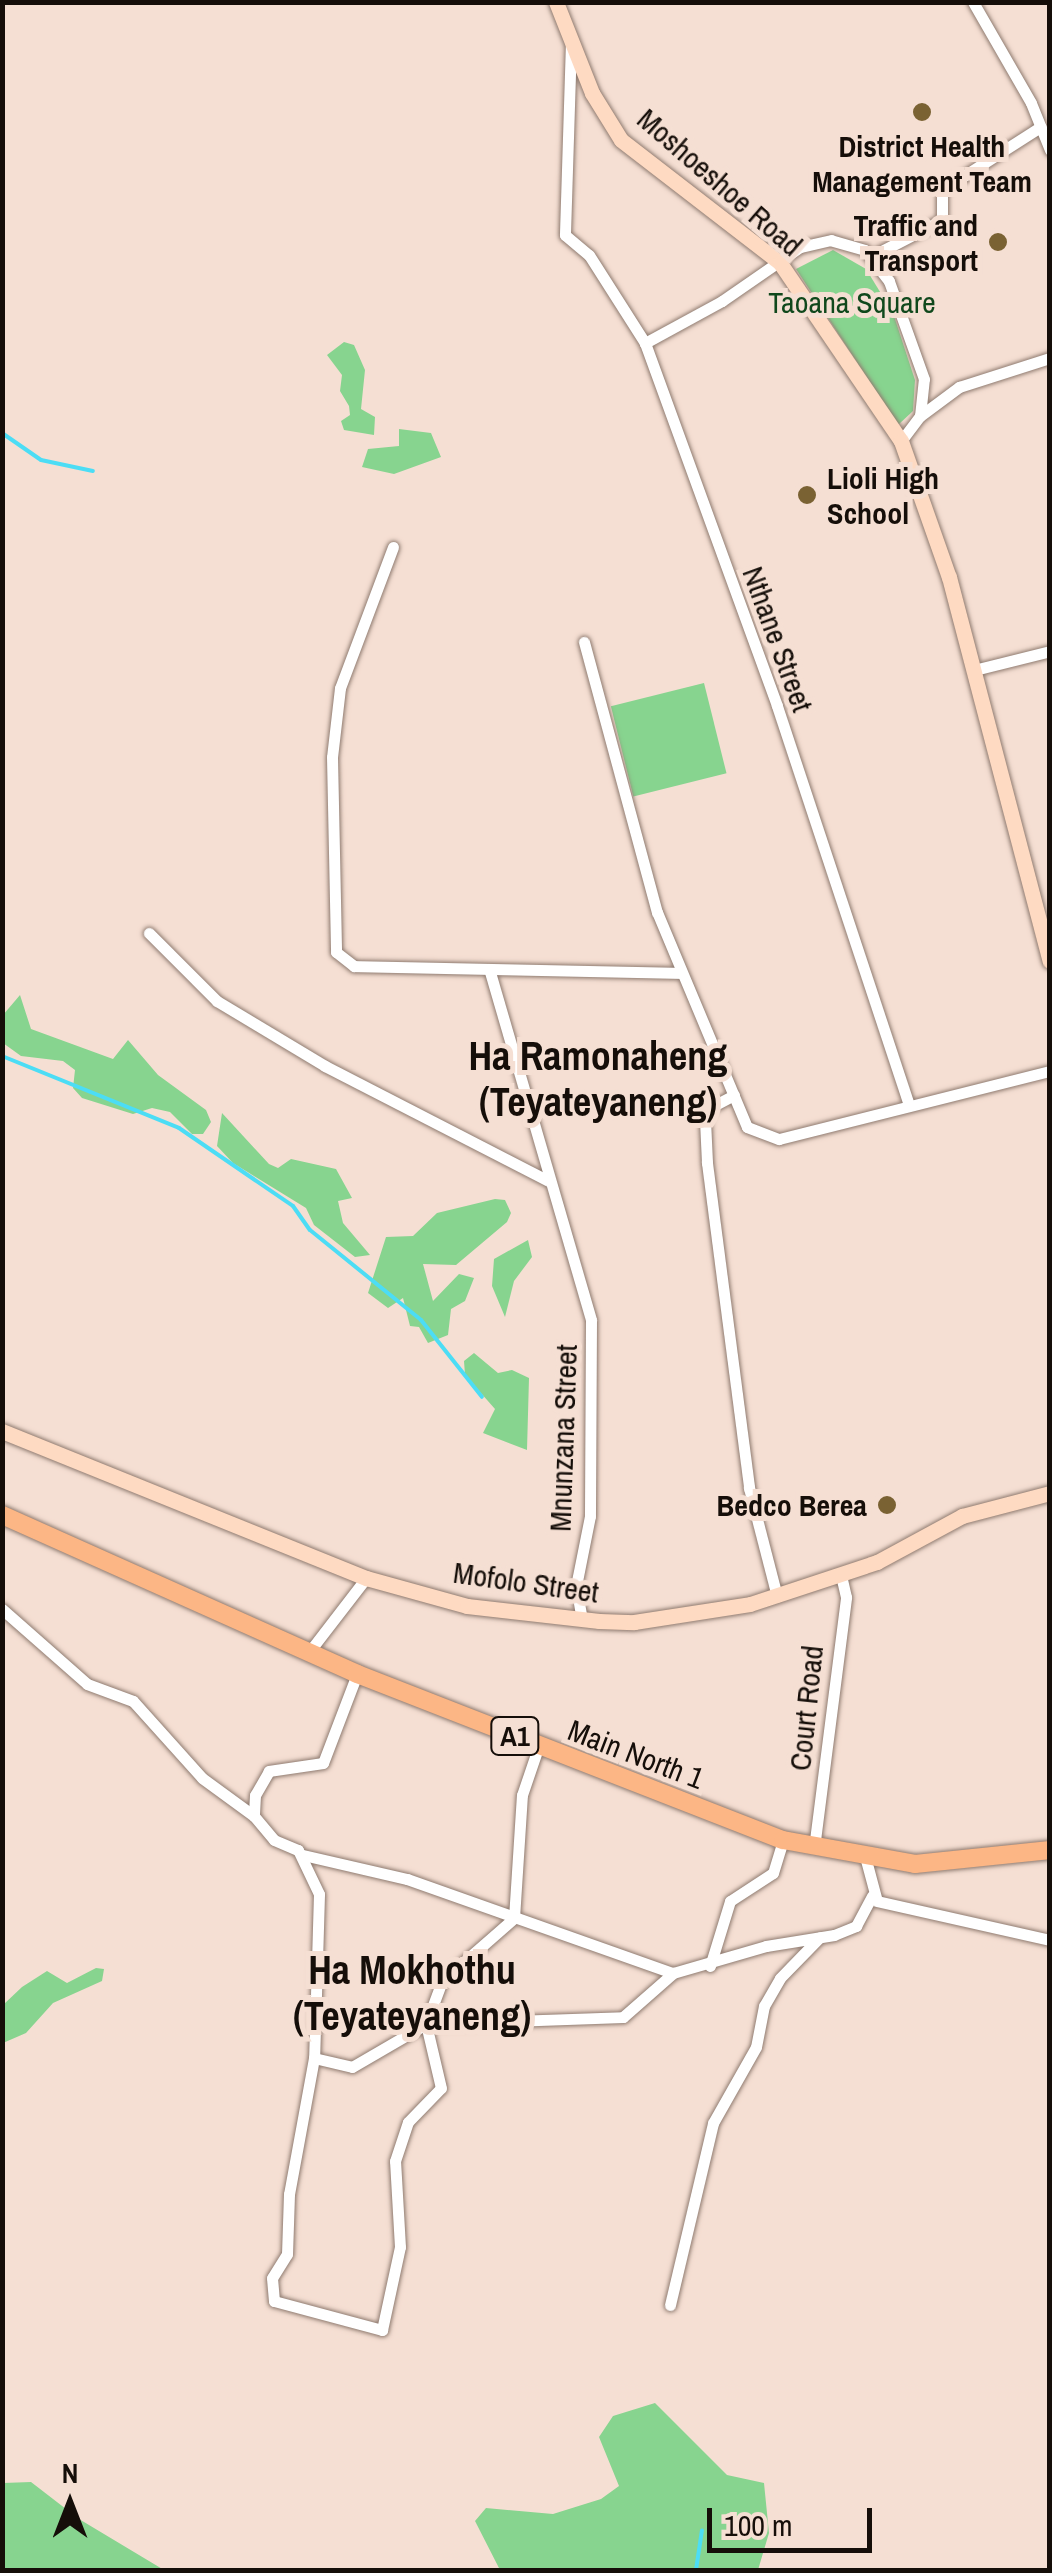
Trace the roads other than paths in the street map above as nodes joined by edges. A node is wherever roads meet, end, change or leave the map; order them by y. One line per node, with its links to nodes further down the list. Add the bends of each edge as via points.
1 (556, 2): 3 (street, Moshoeshoe Road)
2 (973, 2): 4 (street)
3 (571, 42): 7 (street, Moshoeshoe Road, via 621,140); 8 (street, Nthane Street, via 565,235 589,255)
4 (1040, 128): 5 (street); 6 (street, via 942,190 942,220)
5 (1050, 150)
6 (870, 257): 7 (street, via 830,240 800,246); 10 (street, via 888,281 915,346 924,379)
7 (780, 263): 8 (street); 11 (street, Moshoeshoe Road)
8 (645, 343): 23 (street, Nthane Street, via 777,706)
9 (1050, 358): 10 (street, via 958,387)
10 (920, 416): 11 (street)
11 (900, 442): 15 (street, Moshoeshoe Road)
12 (393, 547): 19 (street, via 340,688 332,757 336,952 354,966)
13 (584, 642): 20 (street)
14 (1050, 651): 15 (street)
15 (974, 670): 16 (street, Moshoeshoe Road)
16 (1044, 924): 18 (street, Moshoeshoe Road)
17 (148, 933): 24 (street, via 232,1011)
18 (1050, 961)
19 (490, 972): 20 (street); 24 (street, Mnunzana Street)
20 (678, 973): 22 (street)
21 (1050, 1070): 23 (street)
22 (734, 1095): 23 (street, via 747,1126 780,1139); 30 (street, via 711,1107 705,1120 707,1163 749,1488)
23 (908, 1103)
24 (547, 1180): 32 (street, Mnunzana Street, via 591,1320 590,1516 576,1586)
25 (2, 1430): 29 (street, Mofolo Street)
26 (1050, 1494): 28 (street, Mofolo Street, via 962,1516)
27 (2, 1514): 33 (main road, Main North 1 / A1)
28 (841, 1575): 30 (street, Mofolo Street); 38 (street, Court Road, via 846,1597)
29 (366, 1578): 32 (street, Mofolo Street, via 467,1606); 33 (street)
30 (777, 1596): 32 (street, Mofolo Street, via 645,1621)
31 (2, 1609): 36 (street, via 87,1684 133,1701 202,1778)
32 (582, 1619)
33 (309, 1652): 34 (main road, Main North 1 / A1)
34 (357, 1674): 35 (main road, Main North 1 / A1); 36 (street, via 322,1762 269,1771)
35 (539, 1746): 37 (main road, Main North 1 / A1); 43 (street, via 522,1795)
36 (254, 1816): 40 (street, via 274,1840)
37 (783, 1840): 38 (main road, Main North 1 / A1); 46 (street, via 773,1873 730,1900)
38 (814, 1848): 41 (main road, Main North 1 / A1)
39 (1050, 1850): 41 (main road, Main North 1 / A1, via 975,1862)
40 (302, 1855): 43 (street, via 407,1879); 49 (street, via 319,1894)
41 (866, 1860): 42 (street)
42 (872, 1896): 44 (street, via 856,1926); 45 (street, via 899,1908)
43 (514, 1918): 47 (street); 48 (street, via 442,1982)
44 (820, 1936): 46 (street); 50 (street, via 764,2006 756,2047 713,2124)
45 (1050, 1940)
46 (710, 1966): 47 (street)
47 (673, 1973): 48 (street, via 623,2018)
48 (426, 2024): 49 (street, via 352,2067); 49 (street, via 441,2088 408,2122 395,2161 400,2247 382,2330 274,2302 272,2278 287,2254 289,2194)
49 (314, 2058)
50 (670, 2305)

